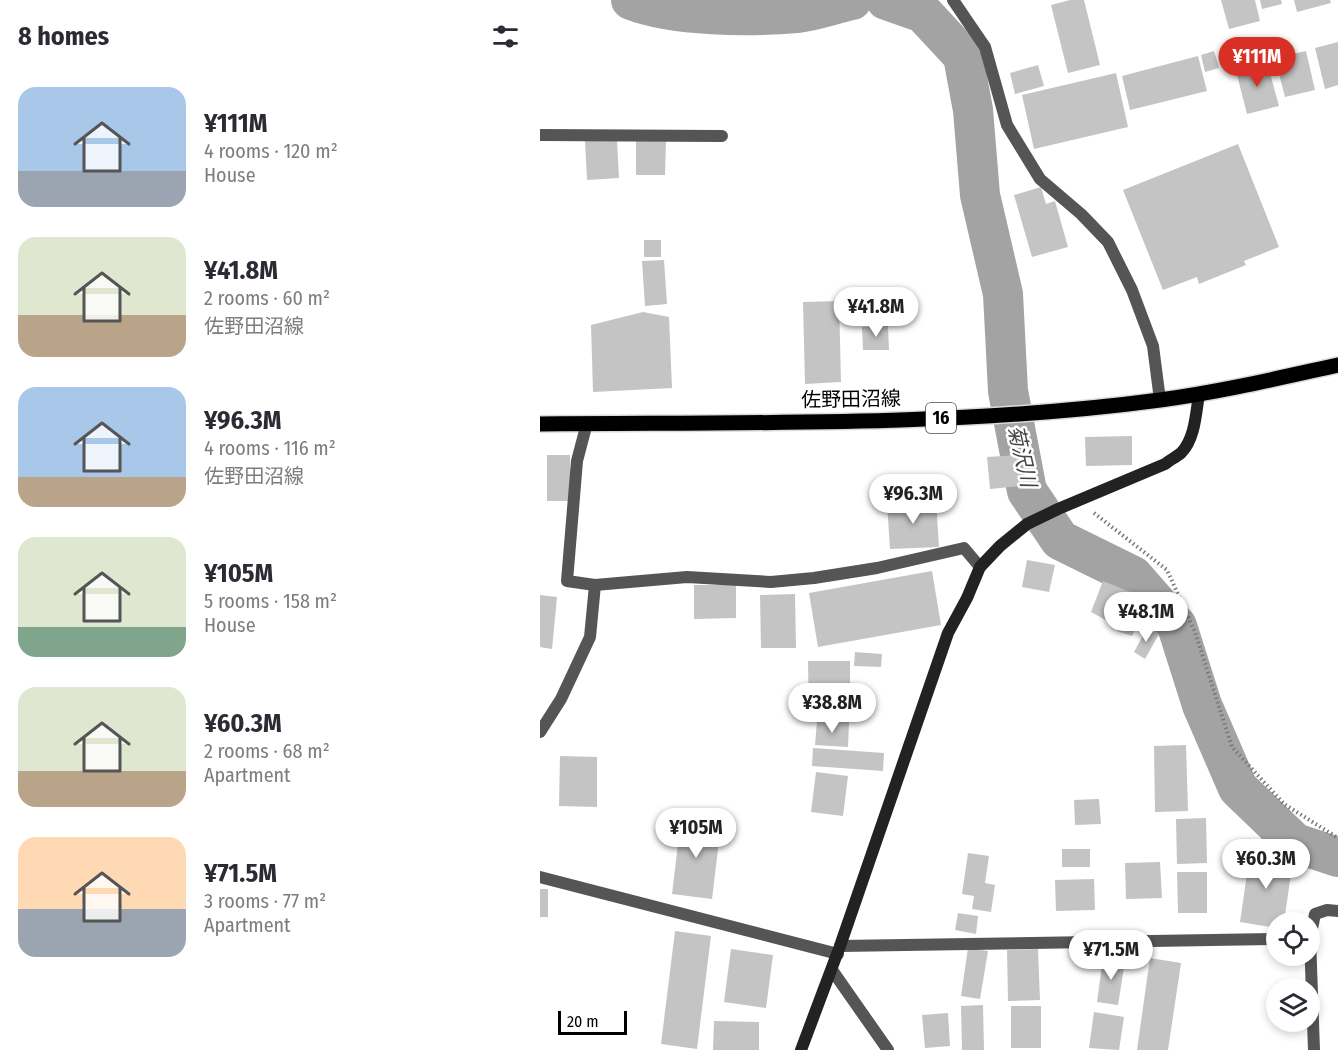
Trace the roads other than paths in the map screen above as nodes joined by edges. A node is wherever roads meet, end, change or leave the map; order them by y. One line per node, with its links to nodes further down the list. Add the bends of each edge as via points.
1 (954, 0): 6 (street, via 985,47 1007,126 1040,179 1108,242 1153,346)
2 (540, 135): 3 (street)
3 (722, 136)
4 (1338, 365): 5 (main road, 佐野田沼線 / 16)
5 (1198, 394): 6 (main road, 佐野田沼線 / 16); 9 (street, via 1194,425 1181,453 1165,464 1027,524)
6 (1160, 400): 7 (main road, 佐野田沼線 / 16, via 910,419)
7 (588, 423): 8 (main road, 佐野田沼線 / 16); 10 (street, via 577,461 567,581)
8 (540, 424)
9 (980, 567): 10 (street, via 964,548 814,578 771,582 687,577); 16 (street, via 948,633)
10 (595, 585): 11 (street, via 590,637 561,699)
11 (540, 732)
12 (540, 877): 16 (street)
13 (1338, 911): 14 (street)
14 (1320, 912)
15 (1266, 939): 16 (street)
16 (839, 950): 18 (street)
17 (1311, 966): 21 (street)
18 (832, 970): 19 (street); 20 (street)
19 (801, 1050)
20 (888, 1050)
21 (1314, 1050)

